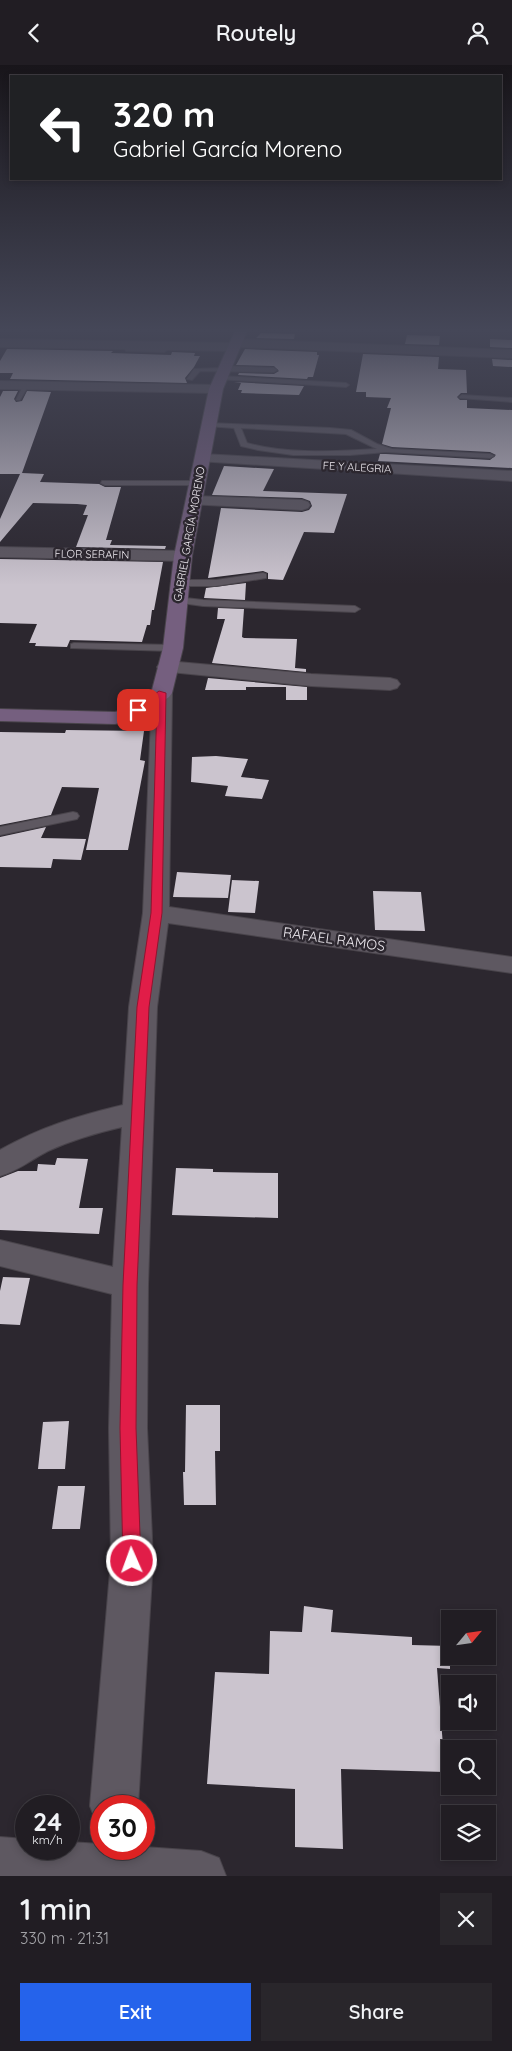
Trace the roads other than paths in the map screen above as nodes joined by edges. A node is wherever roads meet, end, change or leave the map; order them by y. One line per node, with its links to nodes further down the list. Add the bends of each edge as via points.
1 (212, 416): 2 (street, GABRIEL GARCÍA MORENO)
2 (209, 425): 3 (lane); 6 (street, GABRIEL GARCÍA MORENO)
3 (236, 426): 4 (lane, via 348,432 374,446); 4 (lane, via 244,444 254,448 339,453)
4 (392, 451): 5 (lane)
5 (490, 456)
6 (203, 458): 7 (street, FE Y ALEGRIA); 9 (street, GABRIEL GARCÍA MORENO)
7 (512, 476)
8 (105, 483): 9 (lane)
9 (198, 483): 10 (street, GABRIEL GARCÍA MORENO)
10 (194, 501): 11 (street); 13 (street, GABRIEL GARCÍA MORENO)
11 (302, 505)
12 (0, 552): 13 (street, FLOR SERAFIN)
13 (183, 556): 15 (street, GABRIEL GARCÍA MORENO)
14 (263, 576): 15 (lane, via 216,583)
15 (179, 583): 16 (street, GABRIEL GARCÍA MORENO)
16 (177, 600): 17 (lane); 19 (street, GABRIEL GARCÍA MORENO)
17 (355, 609)
18 (74, 646): 19 (lane)
19 (173, 648): 20 (street, GABRIEL GARCÍA MORENO)
20 (167, 667): 21 (street); 22 (street, GABRIEL GARCÍA MORENO)
21 (390, 684)
22 (162, 693): 23 (street, via 129,715 115,718); 26 (street)
23 (0, 715)
24 (73, 816): 25 (lane)
25 (0, 831)
26 (156, 913): 27 (street, RAFAEL RAMOS); 28 (street, via 143,1007)
27 (512, 965)
28 (139, 1112): 29 (street, via 77,1127 36,1144); 31 (street)
29 (0, 1165)
30 (0, 1253): 31 (street)
31 (130, 1285): 32 (street, via 128,1428 132,1561)
32 (115, 1795)
33 (0, 1862): 34 (street)
34 (110, 1865): 35 (street)
35 (201, 1876)

